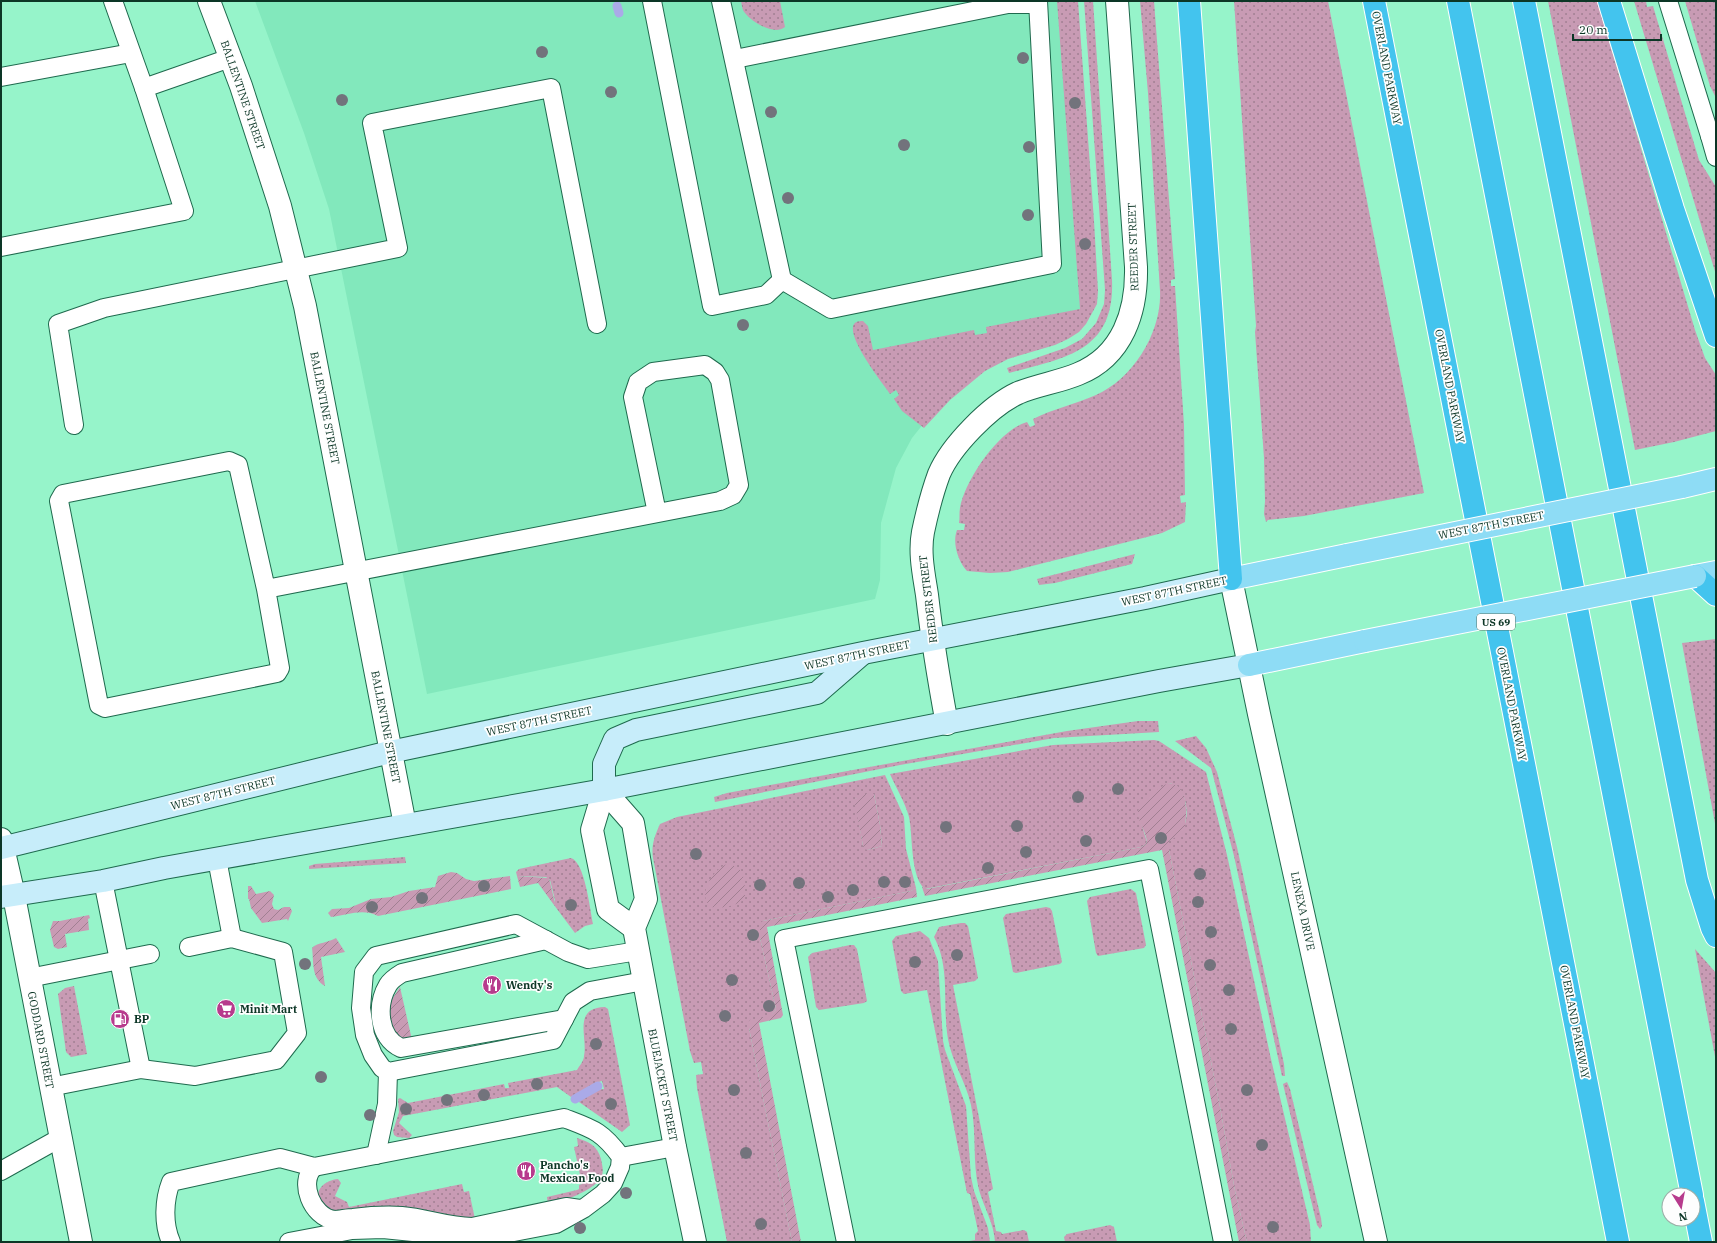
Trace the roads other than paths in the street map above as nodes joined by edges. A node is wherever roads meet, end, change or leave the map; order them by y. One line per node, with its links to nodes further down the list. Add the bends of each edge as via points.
1 (113, 1): 13 (lane)
2 (209, 1): 14 (street, BALLENTINE STREET)
3 (652, 1): 22 (lane, via 712,306 766,295)
4 (721, 1): 15 (lane)
5 (1117, 1): 34 (street, REEDER STREET, via 1136,267 1133,307 1118,342 1106,357 1080,374 1018,393 970,430 953,451 940,473 923,534 922,549)
6 (1190, 1): 31 (highway)
7 (1374, 1): 75 (highway, OVERLAND PARKWAY / US 69)
8 (1458, 1): 65 (highway)
9 (1524, 1): 46 (highway, via 1697,880)
10 (1609, 1): 24 (highway, via 1673,209)
11 (1668, 1): 18 (lane)
12 (1038, 2): 15 (lane, via 1008,4); 22 (lane, via 1052,264 831,309)
13 (131, 53): 16 (lane); 17 (lane)
14 (230, 58): 17 (lane); 21 (street, BALLENTINE STREET, via 280,206)
15 (735, 59): 22 (lane)
16 (1, 77)
17 (144, 88): 20 (lane, via 184,211)
18 (1713, 136): 19 (lane)
19 (1716, 157)
20 (1, 247)
21 (295, 268): 23 (lane, via 398,248 372,122 551,88); 25 (lane, via 104,308 58,324); 29 (street, BALLENTINE STREET, via 305,306)
22 (782, 280)
23 (597, 324)
24 (1716, 336)
25 (74, 425)
26 (1716, 480): 31 (main road, WEST 87TH STREET, bridge)
27 (657, 513): 27 (lane, via 720,500 733,495 739,485 720,380 705,364 653,372 638,382 633,397); 29 (lane)
28 (1716, 572): 30 (main road)
29 (356, 573): 32 (lane); 38 (street, BALLENTINE STREET)
30 (1695, 576): 33 (highway); 36 (main road, bridge)
31 (1232, 579): 34 (main road, WEST 87TH STREET); 36 (street, LENEXA DRIVE)
32 (266, 589): 32 (lane, via 280,668 277,673 105,708 100,705 60,501 64,494 229,461 238,465)
33 (1716, 595)
34 (932, 639): 35 (main road, WEST 87TH STREET); 37 (street, REEDER STREET)
35 (863, 653): 38 (main road, WEST 87TH STREET); 39 (main road, via 817,693 636,730 615,739 604,764)
36 (1249, 665): 37 (main road); 74 (street, LENEXA DRIVE)
37 (947, 724): 39 (main road)
38 (390, 752): 40 (street, BALLENTINE STREET); 41 (main road, WEST 87TH STREET)
39 (604, 790): 40 (main road); 45 (street, via 633,823 646,899); 45 (street, via 592,830 608,909)
40 (405, 825): 42 (main road)
41 (2, 844): 44 (street, GODDARD STREET)
42 (216, 859): 43 (main road); 47 (lane)
43 (103, 881): 44 (main road); 52 (lane)
44 (7, 896): 53 (street, GODDARD STREET)
45 (634, 928): 50 (street, BLUEJACKET STREET)
46 (1716, 936)
47 (232, 938): 49 (lane); 56 (lane, via 282,952 297,1033 276,1060 195,1076)
48 (546, 940): 50 (lane, via 588,959); 55 (lane, via 402,973 388,984 381,1005 382,1022 388,1038 401,1048); 57 (lane, via 516,924 376,956 364,972 361,1008 365,1035 373,1055)
49 (189, 947)
50 (638, 951): 54 (street, BLUEJACKET STREET)
51 (150, 954): 52 (lane)
52 (119, 960): 53 (lane); 56 (lane)
53 (29, 978): 58 (street, GODDARD STREET)
54 (644, 981): 55 (lane, via 590,991 573,1002); 60 (street, BLUEJACKET STREET)
55 (564, 1018): 57 (lane, via 553,1040)
56 (141, 1069): 58 (lane)
57 (388, 1072): 61 (lane, via 387,1104)
58 (50, 1087): 59 (street, GODDARD STREET)
59 (60, 1138): 64 (lane); 68 (street, GODDARD STREET)
60 (675, 1148): 62 (lane); 71 (street, BLUEJACKET STREET)
61 (376, 1155): 62 (lane, via 564,1118 592,1129 608,1140); 63 (lane)
62 (621, 1157): 66 (lane, via 613,1184)
63 (314, 1167): 66 (lane, via 308,1172 309,1194 315,1208 334,1220 403,1216 456,1227 472,1227 566,1207); 69 (lane, via 280,1158 171,1182 166,1195 166,1222)
64 (1, 1171)
65 (1690, 1187)
66 (583, 1209): 70 (lane, via 556,1224 472,1240 447,1240 413,1232 382,1229 352,1230)
67 (1698, 1227): 76 (highway)
68 (81, 1242)
69 (171, 1242)
70 (289, 1242)
71 (695, 1242)
72 (846, 1242): 73 (lane, via 784,939 1149,869)
73 (1223, 1242)
74 (1376, 1242)
75 (1618, 1242)
76 (1701, 1242)

